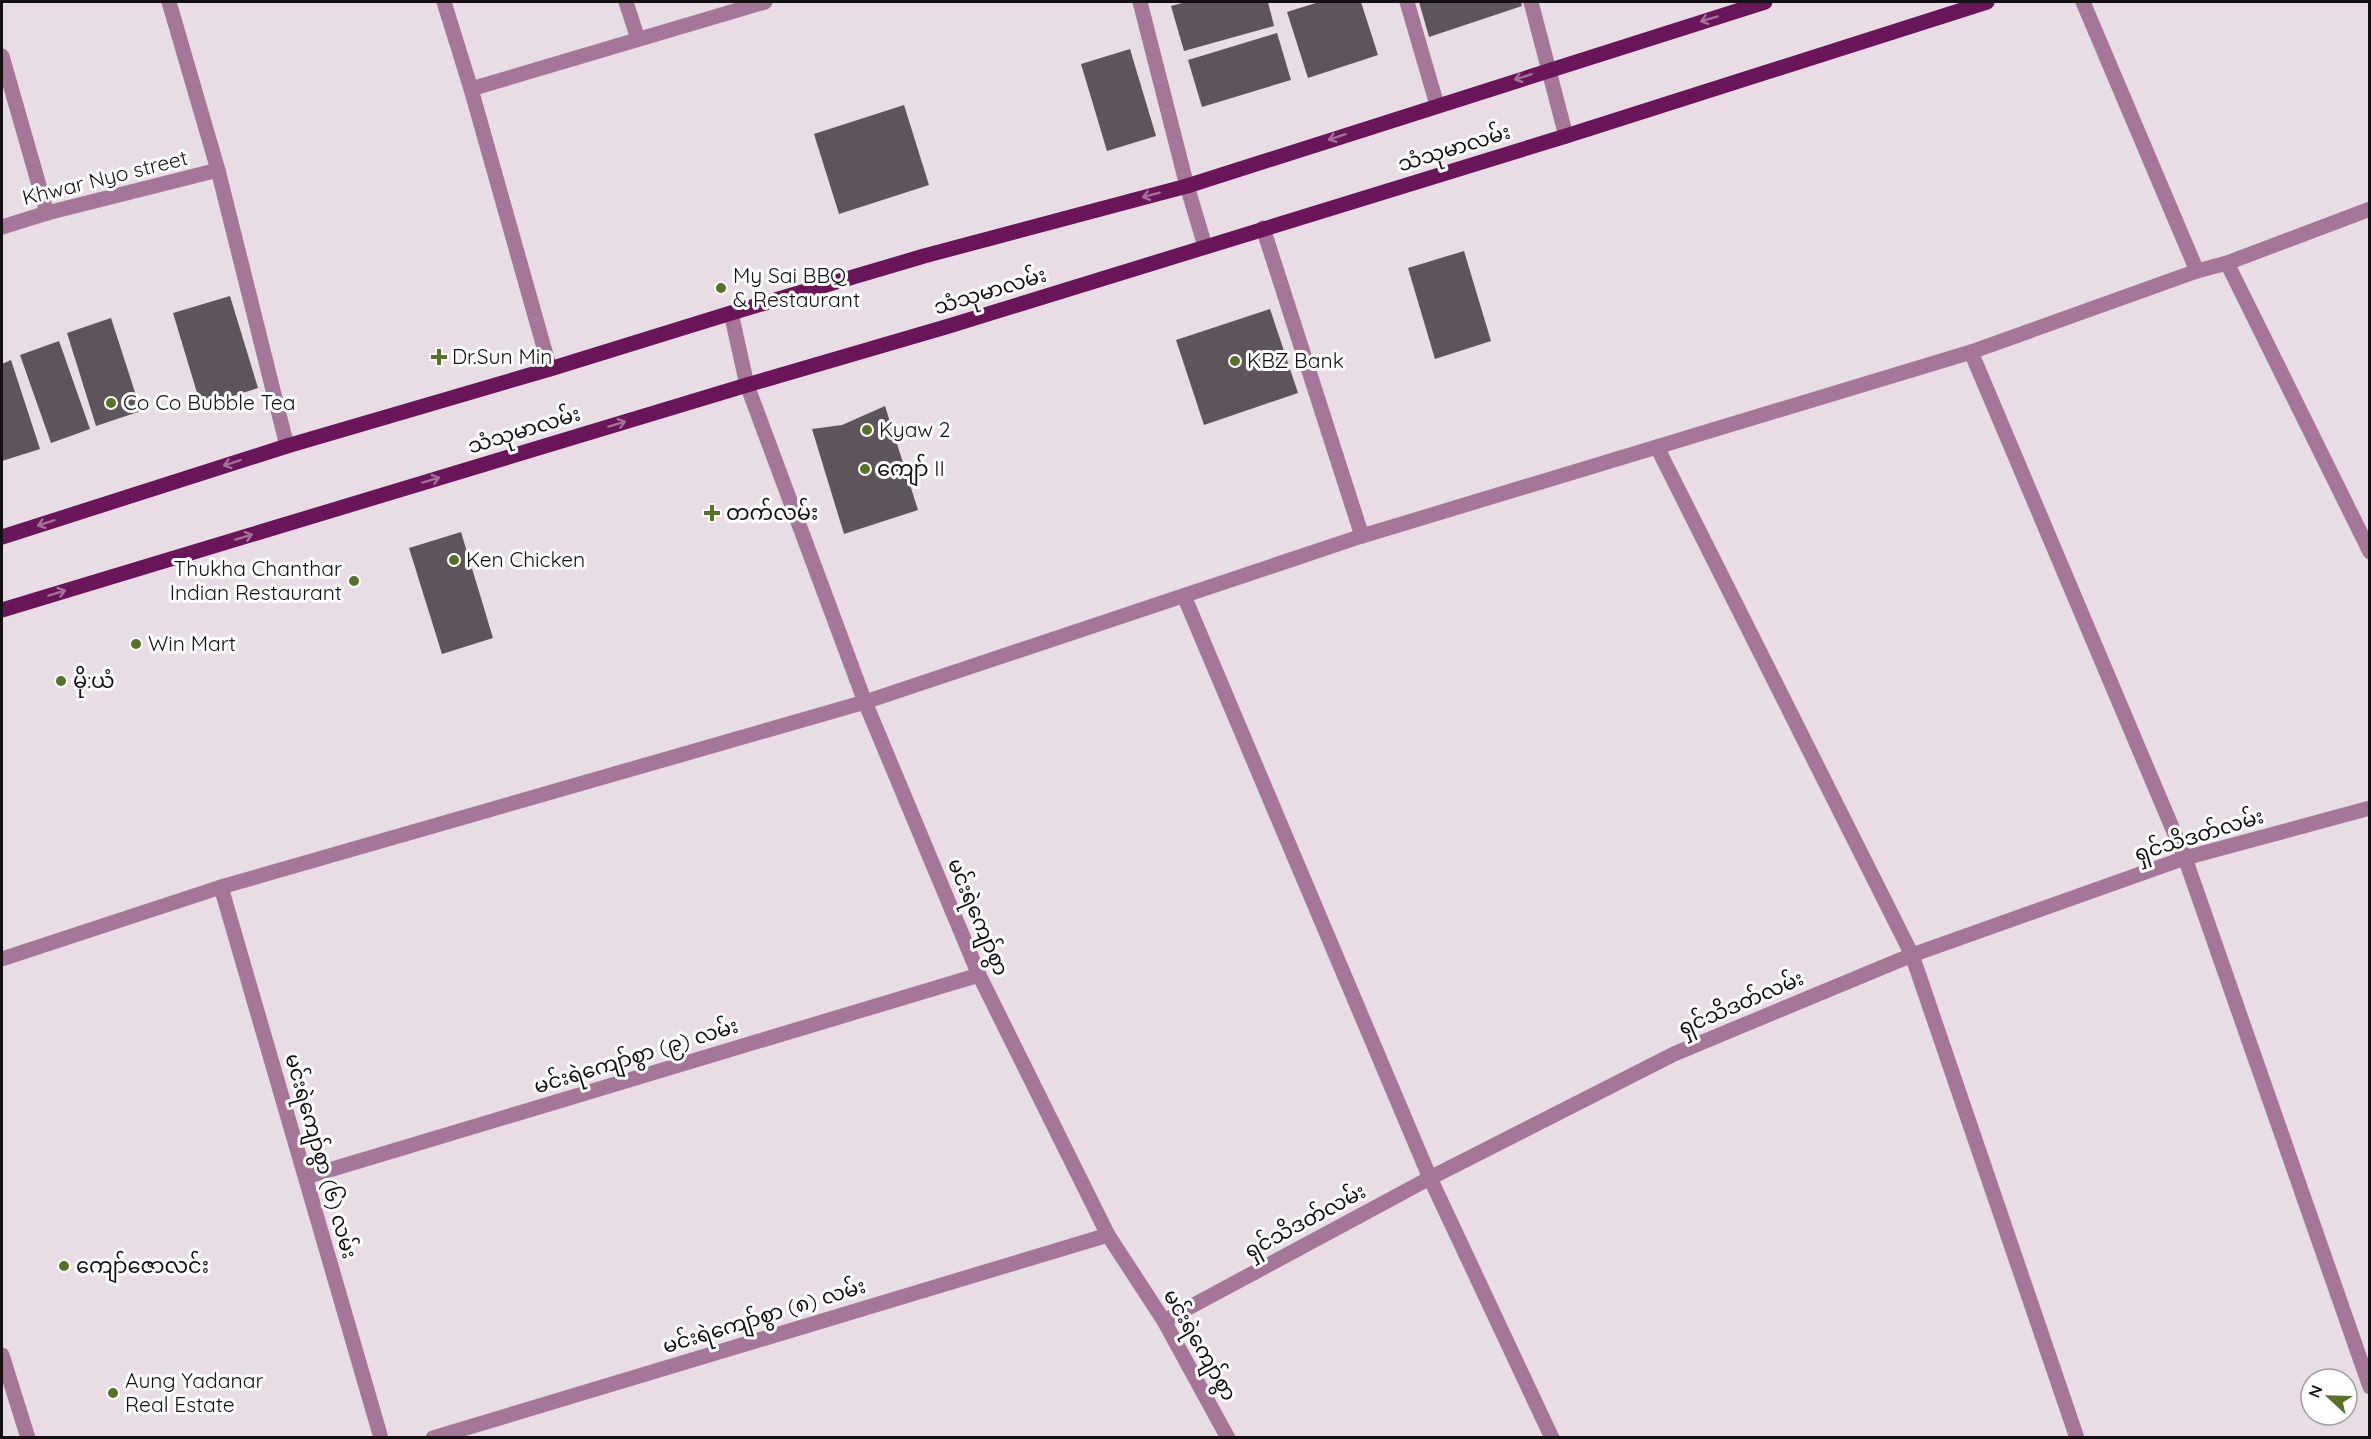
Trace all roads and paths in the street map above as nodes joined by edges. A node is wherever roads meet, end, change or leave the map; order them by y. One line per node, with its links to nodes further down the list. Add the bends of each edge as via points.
1 (169, 2): 17 (street)
2 (444, 2): 14 (street)
3 (626, 2): 11 (street)
4 (765, 2): 11 (street)
5 (1140, 2): 18 (street)
6 (1407, 2): 15 (street)
7 (1531, 2): 13 (street)
8 (1765, 2): 13 (main road, one-way to 13)
9 (1987, 2): 16 (main road, သံသုမာလမ်း)
10 (2083, 2): 25 (street)
11 (638, 39): 14 (street)
12 (2, 56): 20 (street)
13 (1547, 69): 15 (main road, one-way to 15); 16 (street)
14 (471, 89): 28 (street)
15 (1437, 105): 18 (main road, one-way to 18)
16 (1566, 136): 22 (main road, သံသုမာလမ်း)
17 (219, 170): 20 (street, Khwar Nyo street); 30 (street)
18 (1187, 186): 23 (street); 26 (main road, one-way to 26, via 924,256)
19 (2370, 209): 24 (street)
20 (47, 213): 21 (street, Khwar Nyo street)
21 (2, 227)
22 (1263, 228): 23 (main road, သံသုမာလမ်း); 32 (street)
23 (1205, 246): 29 (main road, သံသုမာလမ်း)
24 (2227, 263): 25 (street); 34 (street)
25 (2197, 271): 27 (street)
26 (732, 313): 28 (main road); 29 (street, မင်းရဲကျော်စွာ)
27 (1971, 352): 31 (street); 39 (street)
28 (550, 369): 30 (main road)
29 (747, 385): 36 (main road, သံသုမာလမ်း, one-way to 29); 37 (street, မင်းရဲကျော်စွာ)
30 (287, 446): 33 (main road, one-way to 33)
31 (1657, 447): 32 (street); 41 (street)
32 (1362, 536): 35 (street)
33 (2, 537)
34 (2370, 552)
35 (1184, 596): 37 (street); 45 (street)
36 (2, 610)
37 (865, 702): 40 (street); 43 (street, မင်းရဲကျော်စွာ)
38 (2370, 808): 39 (street, ရှင်သိဒတ်လမ်း)
39 (2185, 858): 41 (street, ရှင်သိဒတ်လမ်း); 49 (street)
40 (221, 887): 42 (street); 44 (street, မင်းရဲကျော်စွာ (၆) လမ်း)
41 (1912, 955): 45 (street, ရှင်သိဒတ်လမ်း, via 1674,1054); 55 (street)
42 (2, 959)
43 (979, 975): 44 (street, မင်းရဲကျော်စွာ (၉) လမ်း); 46 (street, မင်းရဲကျော်စွာ)
44 (306, 1178): 51 (street, မင်းရဲကျော်စွာ (၆) လမ်း)
45 (1430, 1178): 47 (street, ရှင်သိဒတ်လမ်း); 54 (street)
46 (1108, 1235): 47 (street, မင်းရဲကျော်စွာ); 52 (street, မင်းရဲကျော်စွာ (၈) လမ်း)
47 (1164, 1321): 53 (street, မင်းရဲကျော်စွာ)
48 (2, 1355): 50 (street)
49 (2370, 1387)
50 (28, 1437)
51 (381, 1437)
52 (433, 1437)
53 (1228, 1437)
54 (1552, 1437)
55 (2077, 1437)

